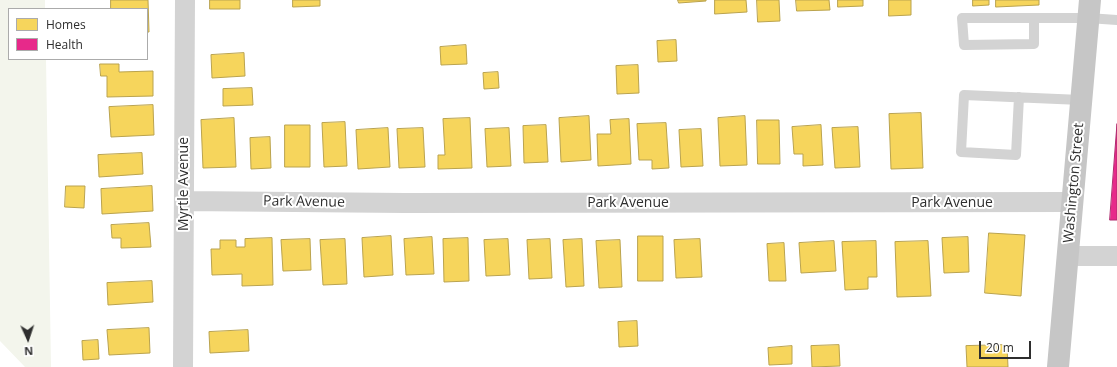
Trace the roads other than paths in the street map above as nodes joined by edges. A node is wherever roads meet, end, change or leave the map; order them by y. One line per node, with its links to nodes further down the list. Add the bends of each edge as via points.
1 (185, 0): 7 (street, Myrtle Avenue)
2 (1089, 9): 3 (lane); 4 (lane); 6 (main road, Washington Street)
3 (1034, 18): 3 (lane, via 962,18 964,45 1034,44)
4 (1117, 20)
5 (1019, 97): 5 (lane, via 964,95 961,152 1016,155); 6 (lane)
6 (1081, 100): 8 (main road, Washington Street)
7 (184, 201): 8 (street, Park Avenue); 11 (street, Myrtle Avenue)
8 (1072, 202): 9 (main road, Washington Street)
9 (1068, 256): 10 (street); 12 (main road, Washington Street)
10 (1117, 256)
11 (183, 367)
12 (1058, 367)

